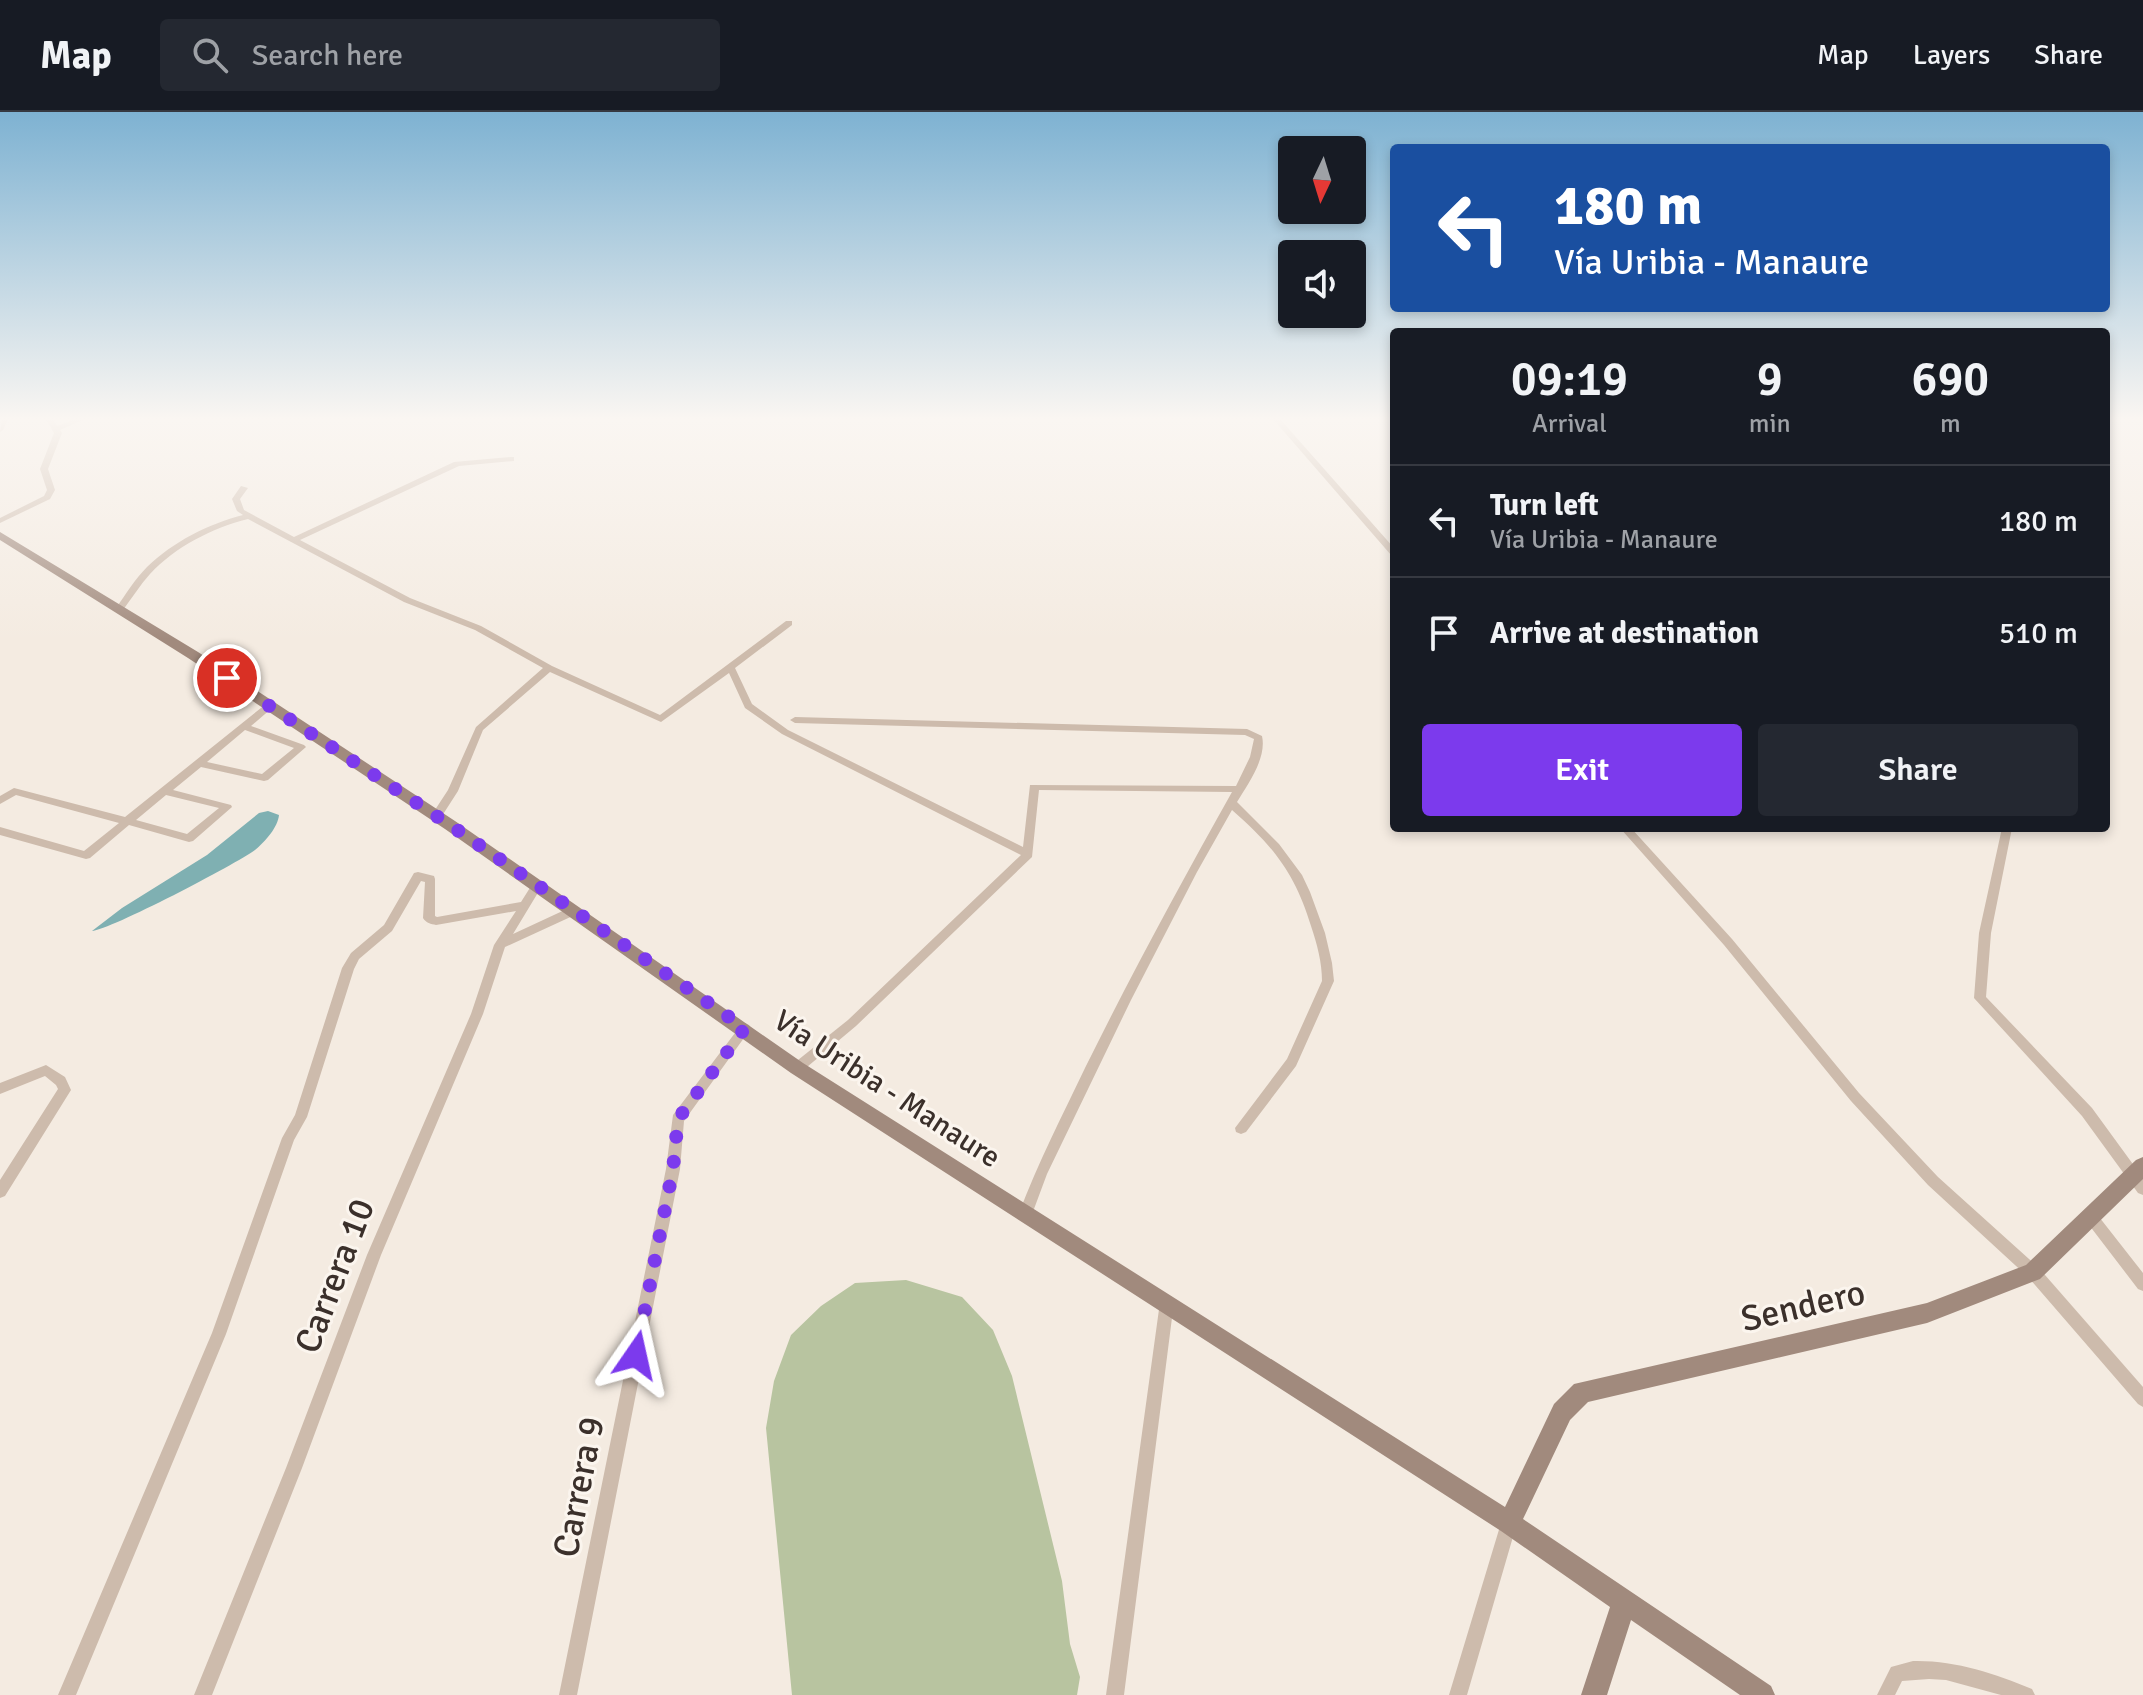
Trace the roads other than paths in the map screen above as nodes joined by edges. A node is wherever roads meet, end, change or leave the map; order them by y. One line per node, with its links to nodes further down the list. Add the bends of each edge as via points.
1 (49, 493): 6 (street)
2 (240, 493): 5 (street, via 236,499)
3 (395, 493): 8 (street)
4 (1341, 493): 9 (street)
5 (249, 516): 8 (street); 10 (street, via 225,522 171,553 149,569)
6 (0, 521)
7 (2, 539): 10 (main road, Vía Uribia - Manaure)
8 (296, 539): 12 (street)
9 (1390, 548)
10 (120, 608): 14 (main road, Vía Uribia - Manaure)
11 (789, 623): 13 (street)
12 (549, 668): 13 (street, via 661,719); 22 (street, via 479,729 453,791)
13 (731, 668): 27 (street, via 748,706 785,732)
14 (269, 706): 16 (street); 22 (main road, Vía Uribia - Manaure)
15 (795, 720): 18 (street, via 1247,732 1261,743)
16 (245, 727): 17 (street); 17 (street, via 301,747 264,778)
17 (199, 763): 19 (street)
18 (1238, 789): 21 (street); 27 (street, via 1037,786 1032,789)
19 (165, 791): 23 (street); 23 (street, via 227,807 189,838)
20 (0, 801): 23 (street, via 14,791)
21 (1231, 803): 35 (street, via 1291,863 1312,909 1328,968 1328,981 1292,1062); 38 (street, via 1165,917)
22 (436, 816): 28 (main road, Vía Uribia - Manaure)
23 (127, 821): 24 (street, via 86,855)
24 (0, 831)
25 (1629, 832): 40 (street, via 1728,942 1855,1097 1933,1181)
26 (2006, 832): 36 (street, via 1985,933 1980,998)
27 (1028, 854): 33 (street, via 852,1023)
28 (537, 886): 29 (street, Carrera 10); 30 (main road, Vía Uribia - Manaure)
29 (521, 906): 31 (street, Carrera 10); 46 (street, via 436,921 429,918 430,879 418,876 388,928 348,968 301,1117 288,1138 219,1334)
30 (573, 911): 31 (street); 32 (main road, Vía Uribia - Manaure)
31 (500, 945): 47 (street, Carrera 10, via 477,1014 374,1255)
32 (745, 1028): 33 (main road, Vía Uribia - Manaure); 48 (street, Carrera 9, via 678,1119 673,1169)
33 (797, 1068): 38 (main road, Vía Uribia - Manaure)
34 (0, 1089): 37 (street, via 46,1070 65,1090)
35 (1241, 1128)
36 (2140, 1177): 39 (main road, Sendero)
37 (0, 1192)
38 (1026, 1213): 42 (main road, Vía Uribia - Manaure)
39 (2091, 1217): 40 (main road, Sendero); 41 (street)
40 (2033, 1272): 43 (street); 44 (main road, Sendero, via 1927,1313 1582,1392 1562,1412)
41 (2143, 1284)
42 (1167, 1302): 44 (main road, Vía Uribia - Manaure); 49 (street)
43 (2143, 1399)
44 (1509, 1523): 45 (main road, Vía Uribia - Manaure); 50 (street)
45 (1624, 1603): 51 (main road); 52 (main road, Vía Uribia - Manaure)
46 (67, 1695)
47 (203, 1695)
48 (568, 1695)
49 (1115, 1695)
50 (1458, 1695)
51 (1594, 1695)
52 (1762, 1695)
53 (1886, 1695): 54 (street, via 1897,1673 1916,1668)
54 (2026, 1695)

